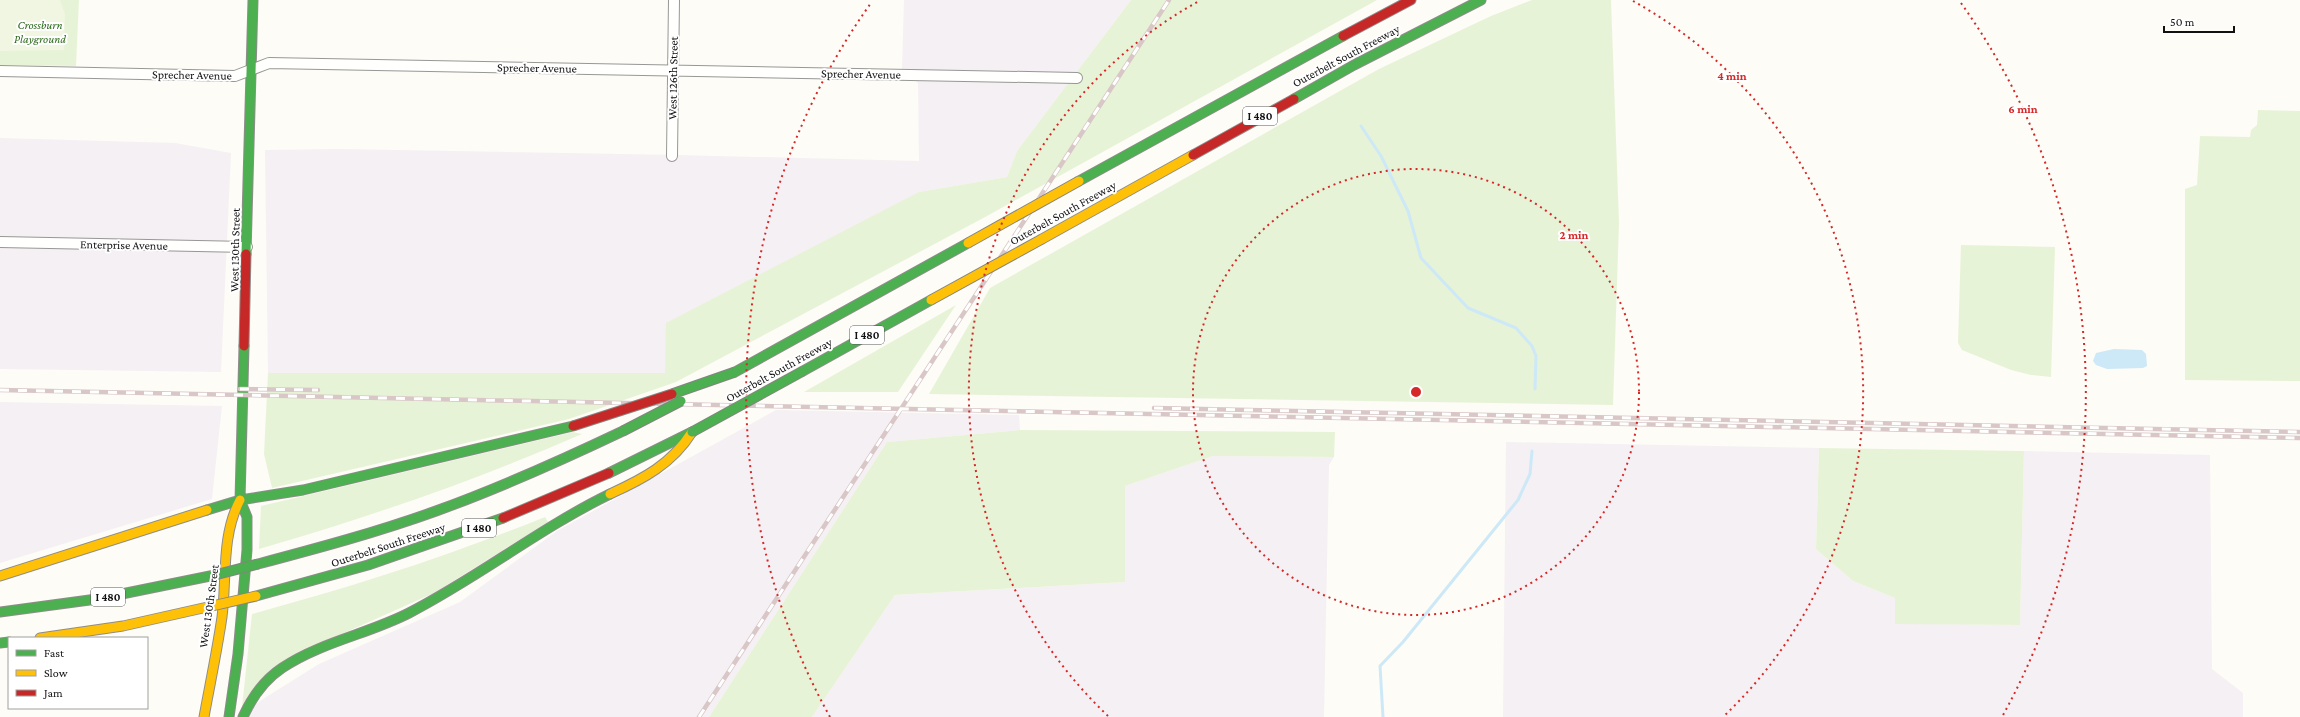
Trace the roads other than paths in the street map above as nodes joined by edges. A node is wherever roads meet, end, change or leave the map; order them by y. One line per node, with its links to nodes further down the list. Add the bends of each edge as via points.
1 (253, 0): 7 (main road, West 130th Street)
2 (674, 0): 5 (street, West 126th Street)
3 (1411, 0): 12 (main road, Outerbelt South Freeway / I 480, bridge, via 1304,56)
4 (1481, 0): 13 (main road, Outerbelt South Freeway / I 480, bridge, via 1354,64)
5 (674, 70): 7 (street, Sprecher Avenue, via 268,64); 8 (street, Sprecher Avenue); 9 (street, West 126th Street)
6 (0, 71): 7 (street, Sprecher Avenue, via 235,76)
7 (251, 71): 11 (main road, West 130th Street)
8 (1077, 78)
9 (672, 156)
10 (0, 242): 11 (street, Enterprise Avenue)
11 (247, 247): 14 (main road, West 130th Street)
12 (738, 371): 14 (main road, bridge, via 687,387 621,413 573,426 303,490); 16 (main road, Outerbelt South Freeway / I 480, bridge, via 623,431 518,479 436,511 358,536 215,575 97,599)
13 (692, 432): 17 (main road, Outerbelt South Freeway / I 480, bridge, via 602,477 518,513 424,548 302,585 256,596 123,626); 20 (main road, via 681,450 660,468 554,524 436,599 281,668 254,695)
14 (240, 500): 15 (main road); 18 (main road, West 130th Street, via 234,508 230,526 222,617); 19 (main road, West 130th Street, via 248,517 247,550 238,654)
15 (0, 576)
16 (0, 612)
17 (47, 637)
18 (204, 717)
19 (229, 717)
20 (243, 717)

